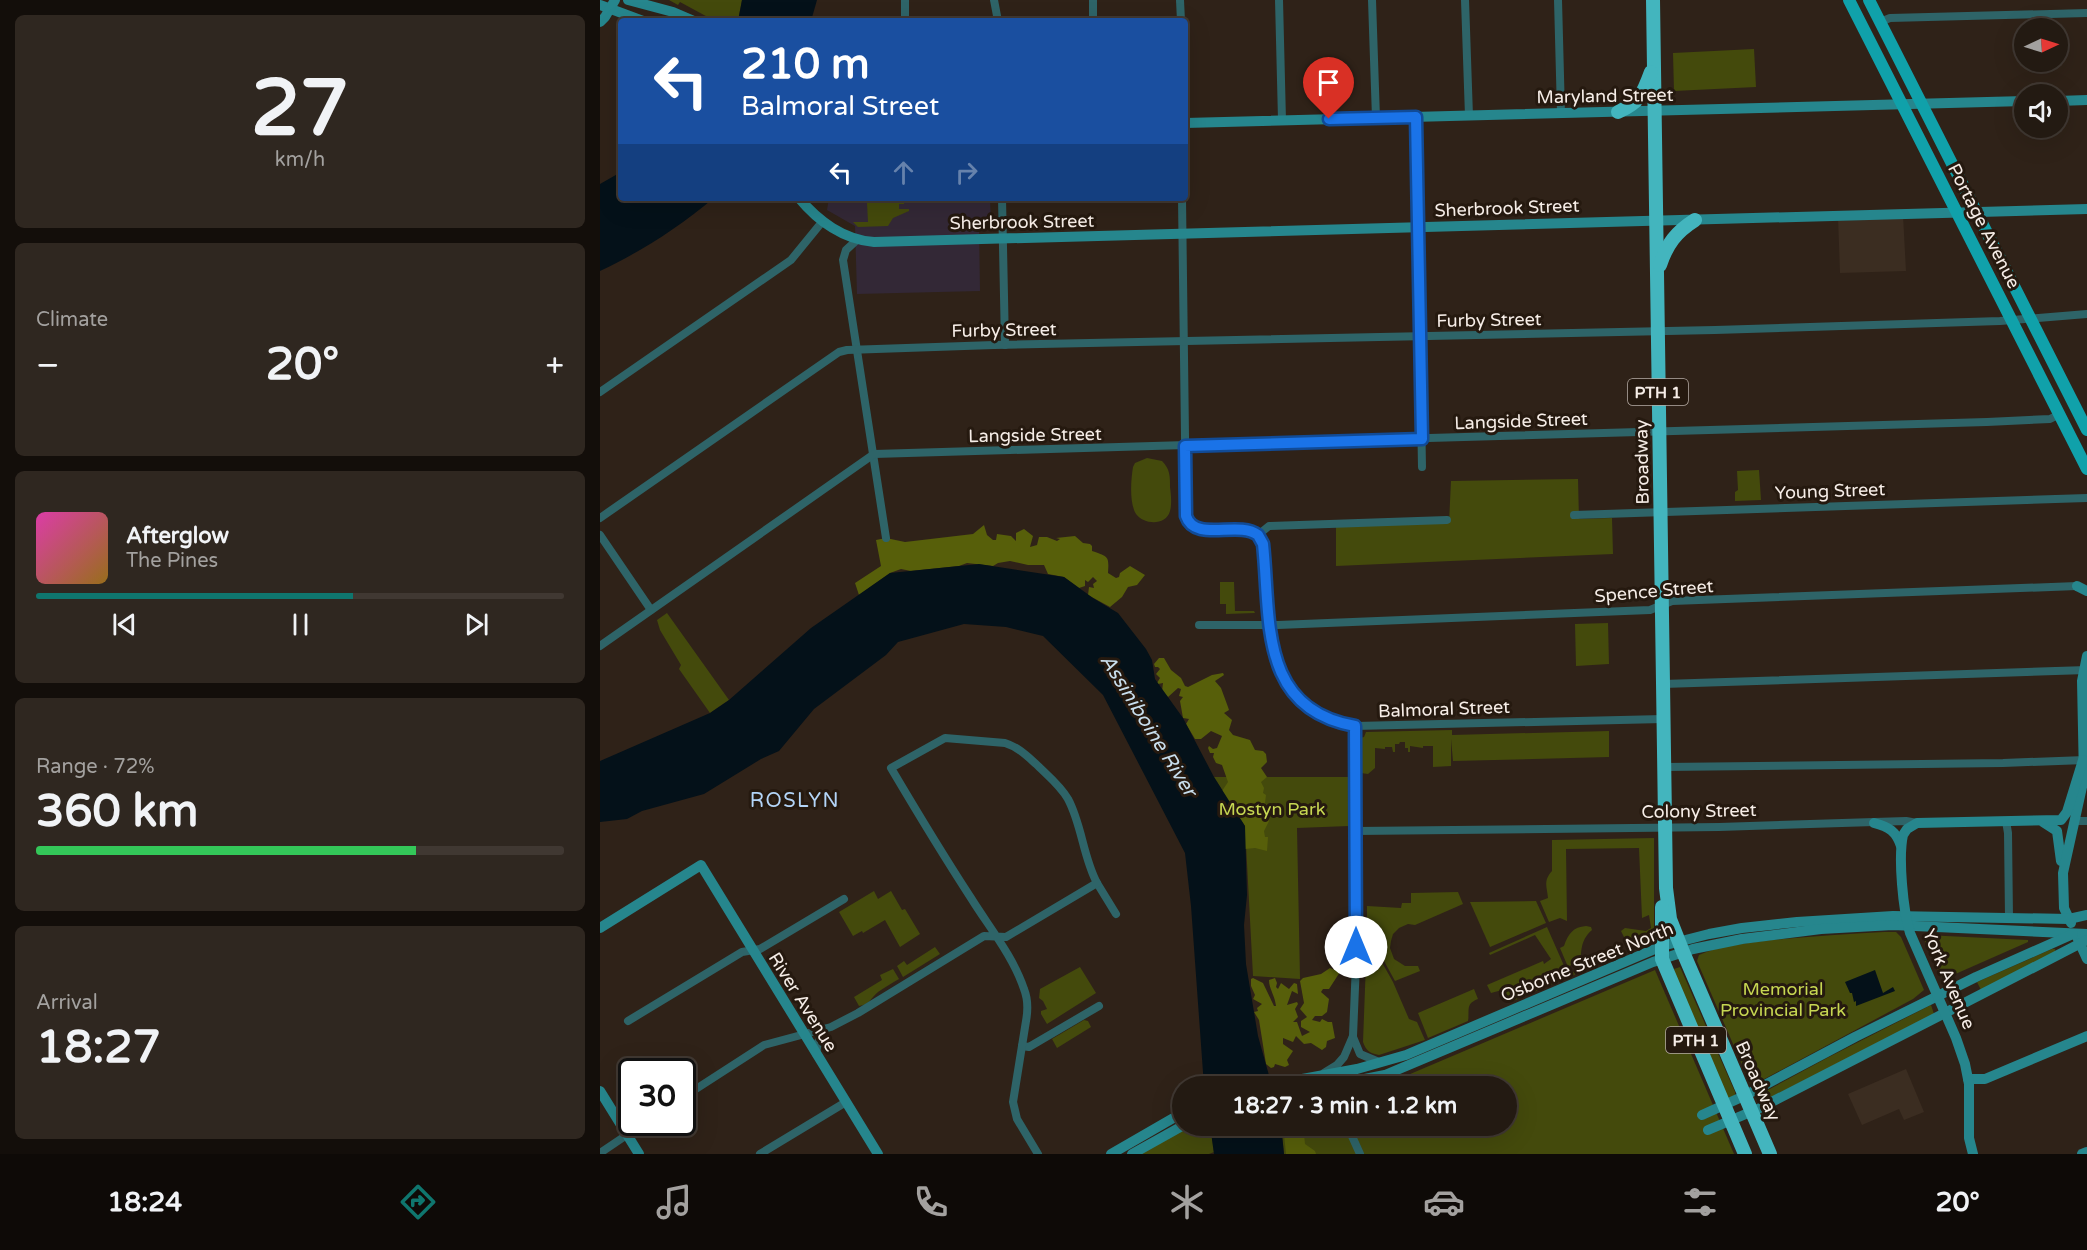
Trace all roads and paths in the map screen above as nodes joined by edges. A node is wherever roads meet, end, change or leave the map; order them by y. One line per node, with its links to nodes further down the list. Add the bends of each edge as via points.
1 (628, 0): 15 (main road)
2 (660, 0): 15 (main road)
3 (905, 0): 19 (street)
4 (994, 0): 20 (street)
5 (1093, 0): 21 (street)
6 (1180, 0): 22 (street)
7 (1279, 0): 37 (street)
8 (1372, 0): 36 (street)
9 (1465, 0): 34 (street)
10 (1558, 0): 33 (street)
11 (1653, 0): 25 (highway, Broadway / PTH 1)
12 (1849, 0): 30 (main road, Portage Avenue)
13 (1869, 0): 24 (main road, Portage Avenue)
14 (606, 3): 17 (main road); 23 (main road)
15 (673, 12): 18 (main road)
16 (2087, 14): 24 (street, via 1890,18)
17 (638, 18)
18 (687, 18)
19 (905, 18)
20 (997, 18)
21 (1093, 18)
22 (1181, 18)
23 (600, 22)
24 (1880, 22): 29 (main road, Portage Avenue)
25 (1654, 64): 31 (highway, Broadway / PTH 1); 32 (highway, via 1639,99)
26 (2087, 100): 27 (main road)
27 (2068, 101)
28 (2014, 102): 29 (main road, Maryland Street)
29 (1921, 104): 30 (main road, Maryland Street); 44 (main road, Portage Avenue)
30 (1902, 105): 31 (main road, Maryland Street); 43 (main road, Portage Avenue)
31 (1655, 111): 32 (main road, Maryland Street); 46 (highway, Broadway / PTH 1)
32 (1618, 112): 33 (main road, Maryland Street)
33 (1561, 113): 34 (main road, Maryland Street)
34 (1469, 116): 35 (main road, Maryland Street)
35 (1416, 117): 36 (main road, Maryland Street); 48 (street)
36 (1376, 118): 37 (main road, Maryland Street)
37 (1282, 120): 38 (main road, Maryland Street)
38 (1188, 123)
39 (802, 201): 47 (main road, Sherbrook Street)
40 (1002, 201): 51 (street)
41 (1182, 201): 49 (street)
42 (2087, 209): 44 (main road, Sherbrook Street)
43 (1957, 213): 44 (main road, Sherbrook Street); 45 (main road, Sherbrook Street); 55 (main road, Portage Avenue)
44 (1977, 213): 54 (main road, Portage Avenue)
45 (1695, 220): 46 (main road, Sherbrook Street); 52 (highway, via 1672,239)
46 (1657, 221): 48 (main road, Sherbrook Street); 52 (highway, Broadway / PTH 1)
47 (822, 222): 50 (main road, Sherbrook Street); 61 (street, via 791,260)
48 (1418, 227): 49 (main road, Sherbrook Street); 57 (street)
49 (1182, 234): 51 (main road, Sherbrook Street); 58 (street)
50 (858, 239): 51 (main road, Sherbrook Street); 60 (street, via 843,257)
51 (1003, 239): 59 (street)
52 (1657, 273): 56 (highway, Broadway / PTH 1)
53 (2087, 314): 54 (street, Furby Street)
54 (2030, 317): 55 (street, Furby Street); 63 (main road, Portage Avenue)
55 (2012, 320): 56 (street, Furby Street); 62 (main road, Portage Avenue)
56 (1658, 331): 57 (street, Furby Street); 64 (highway, Broadway / PTH 1)
57 (1421, 336): 58 (street, Furby Street); 65 (street)
58 (1184, 341): 59 (street, Furby Street); 66 (street)
59 (1005, 345): 60 (street, Furby Street)
60 (856, 350): 67 (street); 73 (street, Furby Street, via 839,352)
61 (600, 392)
62 (2060, 414): 64 (street, Langside Street, via 2050,419 1987,422); 69 (main road, Portage Avenue)
63 (2086, 426)
64 (1659, 431): 65 (street, Langside Street); 71 (highway, Broadway / PTH 1)
65 (1422, 439): 66 (street, Langside Street); 68 (street)
66 (1185, 446): 67 (street, Langside Street); 76 (street, via 1186,516 1190,524 1199,529 1245,529)
67 (874, 454): 77 (street); 80 (street)
68 (1422, 467)
69 (2087, 469)
70 (2087, 498): 71 (street, Young Street)
71 (1660, 512): 72 (street, Young Street); 79 (highway, Broadway / PTH 1)
72 (1574, 515)
73 (600, 518)
74 (1447, 520): 76 (street, via 1269,526)
75 (600, 535): 80 (street)
76 (1258, 535): 81 (street, Balmoral Street, via 1263,544)
77 (886, 538)
78 (2084, 586): 79 (street, Spence Street, via 1672,601)
79 (1662, 605): 81 (street, Spence Street, via 1650,610); 86 (highway, Broadway / PTH 1)
80 (651, 610): 83 (street)
81 (1269, 625): 82 (street, Spence Street); 88 (street, Balmoral Street, via 1277,665 1298,698 1322,716)
82 (1199, 626)
83 (600, 646)
84 (2087, 656): 85 (main road)
85 (2086, 670): 86 (street); 89 (main road, via 2082,681)
86 (1663, 684): 87 (highway, Broadway / PTH 1)
87 (1663, 719): 88 (street, Balmoral Street); 90 (highway, Broadway / PTH 1)
88 (1355, 726): 98 (street)
89 (2085, 760): 90 (street); 92 (main road); 94 (main road, Colony Street, via 2067,812 2061,820)
90 (1664, 767): 97 (highway, Broadway / PTH 1)
91 (2006, 821): 94 (main road, Colony Street); 96 (main road, Colony Street); 106 (street)
92 (2074, 821): 93 (street); 100 (main road)
93 (2087, 821)
94 (2043, 822): 100 (main road, via 2057,831)
95 (1874, 823): 96 (street, Colony Street); 97 (street, Colony Street); 99 (main road, via 1892,830)
96 (1917, 823): 99 (main road, via 1904,832)
97 (1665, 828): 98 (street, Colony Street); 102 (highway, Broadway / PTH 1)
98 (1356, 831): 125 (street)
99 (1902, 848): 108 (main road, York Avenue)
100 (2063, 873): 107 (main road, via 2064,908)
101 (1097, 883): 104 (street); 113 (street, via 1006,937); 113 (street, via 1067,798 1025,754 1005,743 945,738 891,768)
102 (1666, 888): 115 (highway, Broadway / PTH 1, via 1670,918); 117 (highway, Broadway / PTH 1, via 1662,901)
103 (844, 899): 116 (street)
104 (1116, 914)
105 (2087, 915): 107 (main road, Osborne Street North)
106 (2009, 918): 107 (main road, Osborne Street North); 108 (main road, Osborne Street North)
107 (2069, 919): 111 (main road)
108 (1907, 921): 111 (main road, Osborne Street North, via 1965,930); 115 (main road, Osborne Street North); 119 (main road, York Avenue)
109 (2087, 927): 111 (main road)
110 (600, 928): 116 (main road, River Avenue, via 701,865)
111 (2075, 933): 112 (main road, Osborne Street North); 114 (main road); 119 (main road)
112 (2087, 934)
113 (995, 936): 123 (street, via 984,936); 127 (street, via 1025,991 1028,1008)
114 (2084, 942): 118 (main road); 121 (main road)
115 (1681, 947): 117 (main road, Osborne Street North); 136 (highway, Broadway / PTH 1)
116 (752, 951): 122 (street, via 742,952); 124 (main road, River Avenue)
117 (1662, 952): 129 (main road, Osborne Street North); 132 (main road, Osborne Street North); 138 (highway, Broadway / PTH 1)
118 (2087, 959)
119 (1938, 996): 121 (main road, York Avenue); 136 (main road)
120 (1098, 1006): 127 (street, via 1029,1047)
121 (1946, 1014): 133 (main road, York Avenue); 139 (main road)
122 (628, 1020)
123 (825, 1029): 124 (street); 128 (street)
124 (803, 1034): 128 (main road, River Avenue); 134 (street, via 764,1045)
125 (1353, 1036): 129 (street, via 1360,1054); 130 (street, via 1344,1057)
126 (2087, 1036): 133 (main road, via 1985,1079)
127 (1022, 1046): 155 (street, via 1013,1092 1014,1108)
128 (816, 1055): 137 (main road, River Avenue)
129 (1381, 1063): 131 (main road, Osborne Street North)
130 (1320, 1076)
131 (1322, 1076)
132 (1380, 1076)
133 (1968, 1079): 161 (main road, York Avenue)
134 (696, 1089)
135 (600, 1091): 141 (main road)
136 (1744, 1096): 138 (main road); 139 (highway, Broadway / PTH 1)
137 (846, 1102): 153 (street); 154 (main road, River Avenue)
138 (1723, 1106): 140 (main road); 142 (highway, Broadway / PTH 1)
139 (1751, 1113): 142 (main road); 160 (highway, Broadway / PTH 1)
140 (1702, 1115)
141 (618, 1119)
142 (1730, 1121): 145 (main road); 159 (highway, Broadway / PTH 1)
143 (1172, 1122): 146 (main road)
144 (1172, 1128): 146 (main road)
145 (1708, 1130)
146 (1162, 1131): 156 (main road); 157 (main road)
147 (626, 1136): 151 (street)
148 (629, 1136): 152 (main road)
149 (1352, 1136): 158 (street)
150 (2087, 1152): 162 (main road)
151 (600, 1153)
152 (639, 1154)
153 (760, 1154)
154 (878, 1154)
155 (1038, 1154)
156 (1111, 1154)
157 (1132, 1154)
158 (1360, 1154)
159 (1745, 1154)
160 (1770, 1154)
161 (1973, 1154)
162 (2082, 1154)

